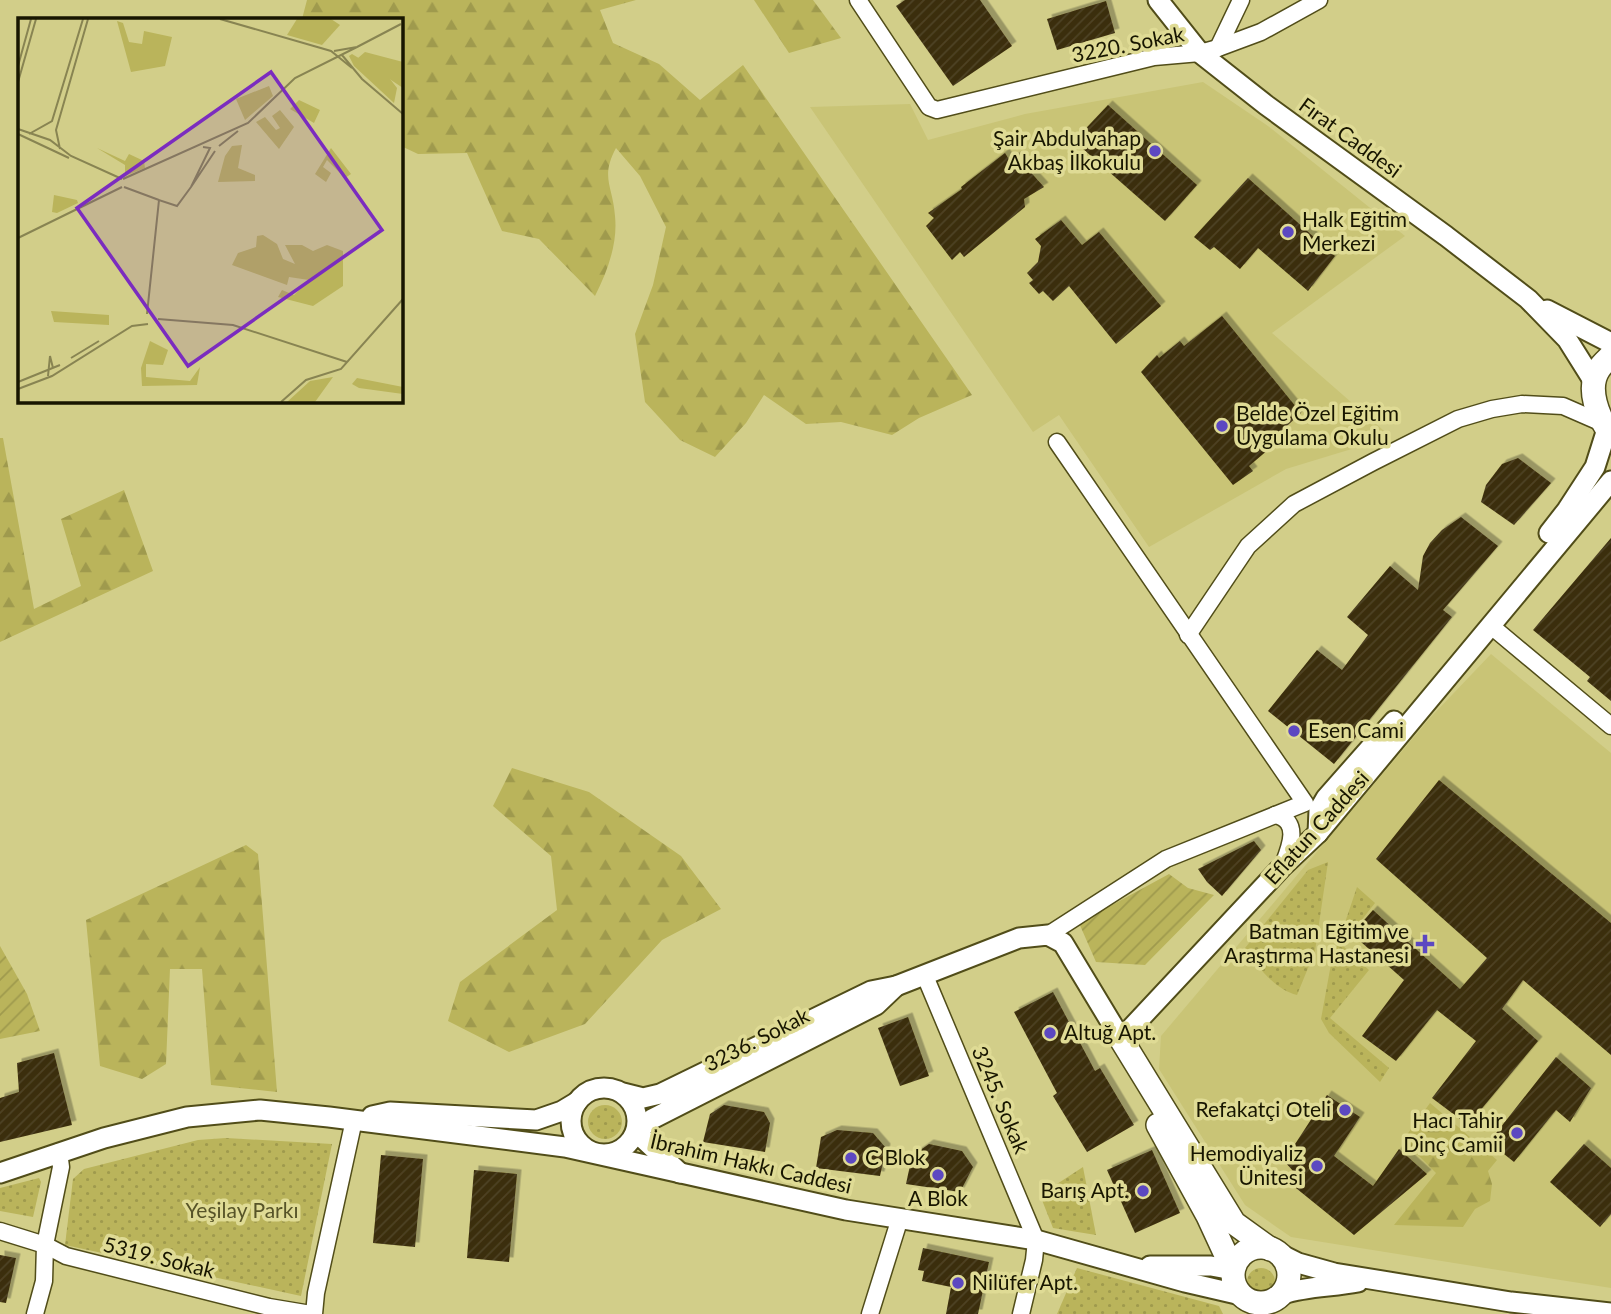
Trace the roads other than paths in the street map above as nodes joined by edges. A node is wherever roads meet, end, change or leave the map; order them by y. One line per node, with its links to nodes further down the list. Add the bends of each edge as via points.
1 (858, 0): 5 (street, 3220. Sokak, via 929,107 937,110 1154,57)
2 (1158, 0): 5 (street, Fırat Caddesi)
3 (1241, 0): 5 (street)
4 (1319, 0): 5 (street, 3220. Sokak, via 1261,32)
5 (1209, 50): 6 (street, Fırat Caddesi, via 1266,105)
6 (1528, 299): 7 (street); 9 (street, via 1567,339)
7 (1611, 343)
8 (1611, 356): 9 (main road, via 1598,369)
9 (1594, 382): 10 (main road, via 1595,405)
10 (1607, 429): 14 (street, via 1563,406 1522,404 1458,419 1294,504 1248,546); 16 (street, Eflatun Caddesi, via 1595,467 1567,510)
11 (1057, 442): 14 (street)
12 (1611, 481): 13 (street, Eflatun Caddesi)
13 (1490, 625): 15 (street); 19 (street, Eflatun Caddesi)
14 (1188, 635): 17 (street)
15 (1611, 726)
16 (1326, 798): 17 (street); 19 (street)
17 (1305, 803): 18 (street)
18 (1275, 815): 20 (street, via 1290,822 1292,834); 21 (street, via 1166,859)
19 (1318, 833): 20 (street, Eflatun Caddesi)
20 (1282, 867): 24 (street, Eflatun Caddesi)
21 (1048, 935): 22 (street, 3236. Sokak, via 1019,938); 24 (street, via 1063,943)
22 (925, 976): 23 (street, 3236. Sokak); 35 (street, 3245. Sokak)
23 (896, 986): 25 (street, 3236. Sokak, via 871,991 660,1094 643,1098); 28 (street, 3236. Sokak, via 876,1005 652,1119)
24 (1121, 1039): 37 (main road, via 1234,1223); 39 (main road, via 1135,1083)
25 (623, 1093): 26 (street, via 602,1088); 28 (street, via 636,1110)
26 (577, 1102): 27 (street, İbrahim Hakkı Caddesi, via 536,1120 390,1112); 30 (street, via 572,1131 584,1147)
27 (354, 1120): 29 (street, İbrahim Hakkı Caddesi, via 260,1110 200,1115); 30 (street, İbrahim Hakkı Caddesi); 47 (street)
28 (636, 1132): 30 (street, via 623,1149); 32 (street)
29 (59, 1152): 31 (street, İbrahim Hakkı Caddesi); 36 (street, via 61,1167)
30 (603, 1154): 32 (street, İbrahim Hakkı Caddesi)
31 (0, 1173)
32 (681, 1173): 33 (street, İbrahim Hakkı Caddesi)
33 (900, 1218): 35 (street, İbrahim Hakkı Caddesi); 48 (street)
34 (0, 1231): 36 (street, 5319. Sokak)
35 (1036, 1240): 38 (street, İbrahim Hakkı Caddesi); 44 (street)
36 (44, 1245): 46 (street, via 44,1281); 47 (street, 5319. Sokak, via 66,1256)
37 (1274, 1251): 39 (main road, via 1251,1249); 40 (street, via 1334,1273); 42 (main road, via 1289,1268)
38 (1135, 1266): 39 (street); 41 (street)
39 (1233, 1270): 41 (main road, via 1233,1279)
40 (1376, 1279): 42 (street, via 1303,1287); 43 (street)
41 (1250, 1303): 42 (main road)
42 (1284, 1304)
43 (1517, 1308): 45 (street)
44 (1024, 1312)
45 (1611, 1313)
46 (34, 1314)
47 (313, 1314)
48 (870, 1314)

